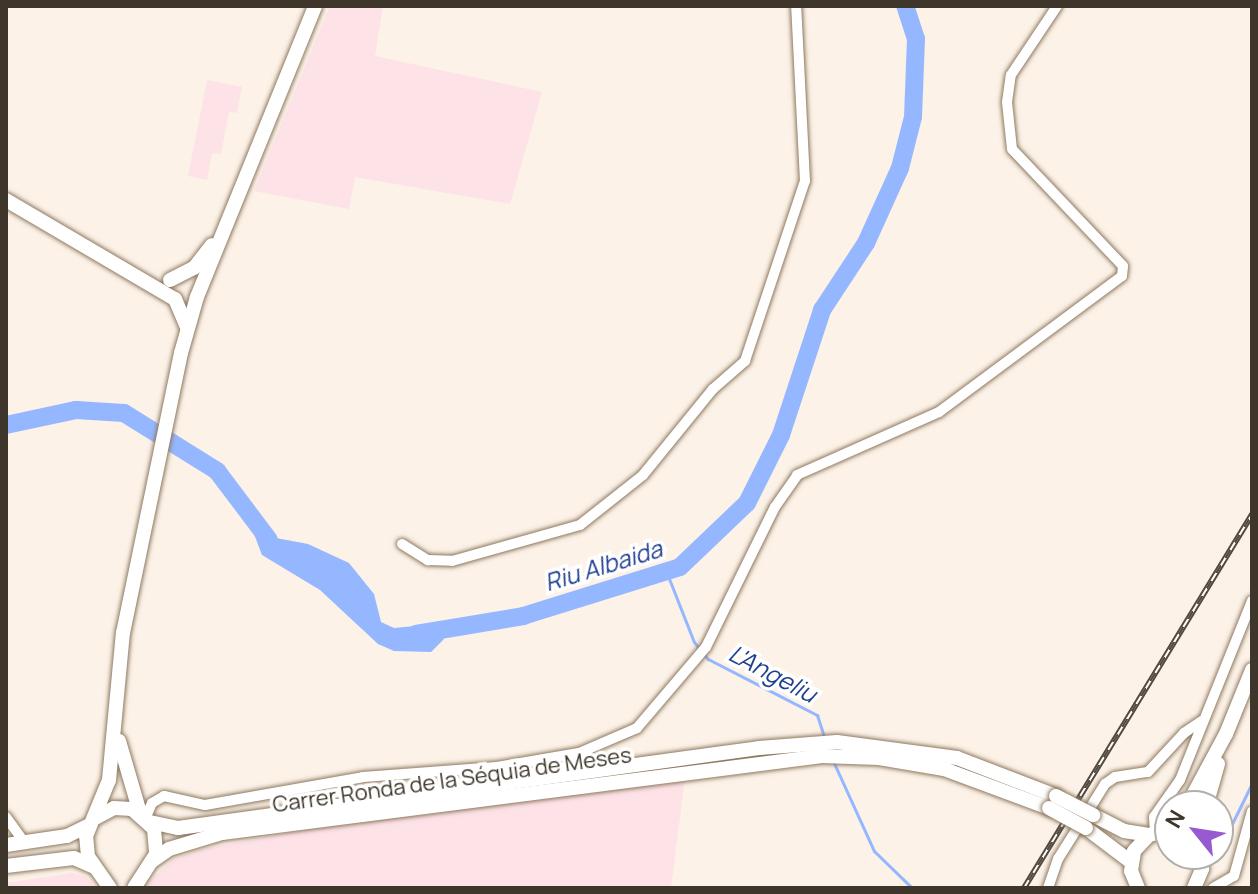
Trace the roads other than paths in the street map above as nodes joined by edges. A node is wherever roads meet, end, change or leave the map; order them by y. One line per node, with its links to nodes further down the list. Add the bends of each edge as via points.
1 (315, 6): 5 (main road)
2 (796, 6): 11 (street, via 805,181 745,361 713,389 643,475 589,520 452,561 428,560)
3 (1057, 6): 23 (street, via 1011,75 1007,102 1012,149 1123,266 1122,276 939,412 797,475 775,507 706,647 649,717 605,746 512,765 363,777 205,805 164,796 152,803)
4 (6, 200): 6 (main road)
5 (226, 225): 7 (main road, via 194,268); 8 (main road)
6 (138, 274): 7 (main road); 9 (main road)
7 (170, 280): 8 (main road, via 186,284)
8 (197, 297): 9 (main road); 10 (main road)
9 (175, 299): 10 (main road)
10 (187, 328): 15 (main road, via 117,668)
11 (402, 544)
12 (1252, 601): 14 (street)
13 (1252, 670): 16 (main road)
14 (1202, 721): 18 (street); 38 (street, via 1148,772 1115,777 1105,784 1058,859)
15 (117, 734): 23 (main road); 24 (main road)
16 (1226, 734): 19 (main road); 20 (main road)
17 (761, 755): 23 (main road, Carrer Ronda de la Séquia de Meses, via 178,828); 25 (main road, bridge, via 877,751 976,763); 30 (main road, Carrer Ronda de la Séquia de Meses, via 222,833 169,849)
18 (1173, 790)
19 (1196, 790)
20 (1210, 790)
21 (1252, 811): 35 (street, via 1234,876)
22 (6, 817): 28 (street)
23 (145, 817): 24 (main road, via 114,808); 30 (main road, via 157,845)
24 (94, 821): 28 (main road, via 67,836); 33 (main road, via 86,847)
25 (1090, 822): 26 (main road, via 1124,831); 31 (main road)
26 (1154, 831)
27 (1154, 840): 31 (main road)
28 (24, 842): 29 (main road)
29 (6, 845)
30 (152, 861): 34 (main road)
31 (1131, 862): 39 (main road)
32 (6, 866): 33 (main road, via 74,858)
33 (98, 870): 34 (main road, via 121,879); 36 (main road)
34 (141, 873): 37 (main road)
35 (1204, 886)
36 (110, 888)
37 (134, 888)
38 (1048, 888)
39 (1138, 888)

